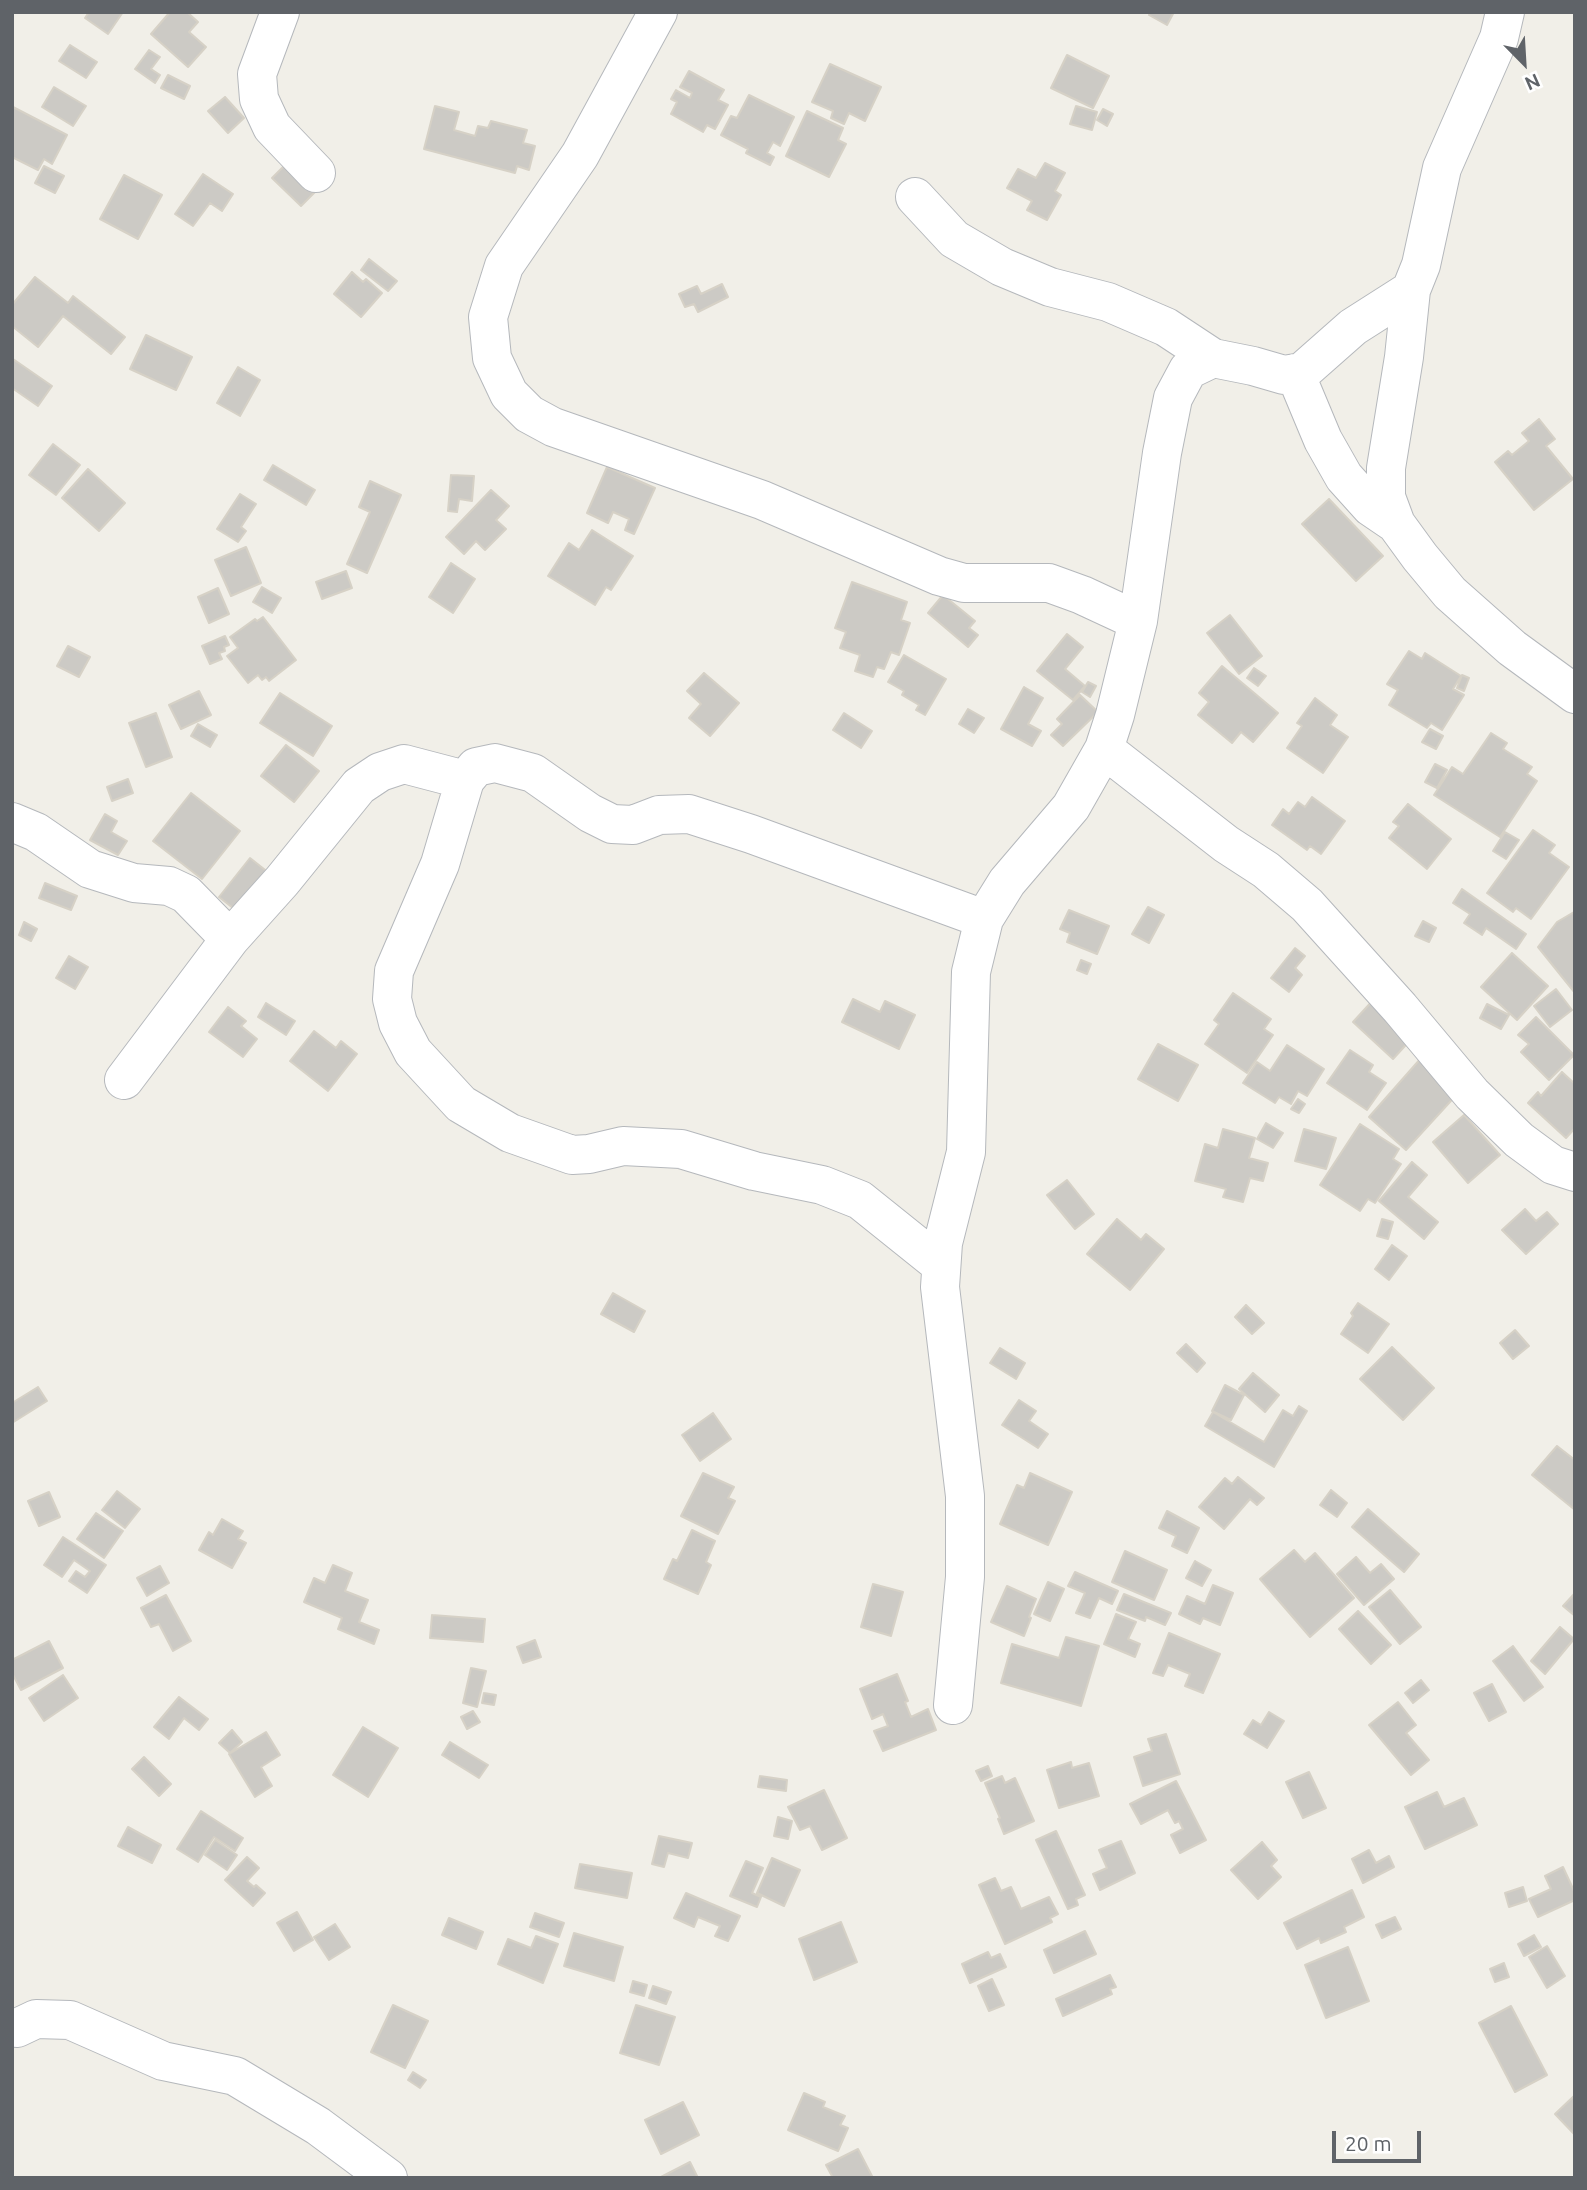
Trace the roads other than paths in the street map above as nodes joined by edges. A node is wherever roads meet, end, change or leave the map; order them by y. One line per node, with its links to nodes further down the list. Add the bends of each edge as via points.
1 (280, 12): 4 (street, via 257,74 259,99 272,127)
2 (658, 12): 10 (street, via 580,155 504,266 488,317 492,358 509,394 529,414 553,427 762,499 939,576 964,583 1049,583)
3 (1505, 12): 6 (street, via 1499,38 1442,168)
4 (316, 173)
5 (915, 197): 7 (street, via 954,239 1002,267 1050,287 1108,302 1166,327)
6 (1411, 290): 8 (street, via 1353,327 1316,362); 9 (street, via 1386,468 1386,497)
7 (1213, 358): 8 (street, via 1284,375); 10 (street, via 1188,370 1173,398)
8 (1295, 373): 9 (street, via 1322,440 1344,477 1371,507)
9 (1395, 524): 11 (street, via 1450,593 1512,648)
10 (1138, 621): 12 (street)
11 (1575, 694)
12 (1104, 749): 15 (street, via 1071,807 1007,882); 18 (street, via 1307,905 1472,1094 1519,1140 1553,1165)
13 (464, 780): 15 (street, via 476,767 495,763 533,773 611,824 633,825 659,815 689,814); 16 (street, via 404,764 359,786); 19 (street, via 440,864 394,971 392,999 413,1052 461,1104 510,1133 572,1155 623,1146 681,1150 822,1185 860,1200)
14 (12, 822): 16 (street, via 36,832 90,869 186,894)
15 (985, 919): 19 (street, via 971,972 966,1152)
16 (230, 939): 17 (street)
17 (124, 1080)
18 (1575, 1172)
19 (941, 1265): 20 (street, via 965,1496 965,1577)
20 (953, 1705)
21 (14, 2025): 22 (street, via 36,2019 70,2020 163,2061 235,2076 318,2126)
22 (388, 2178)

